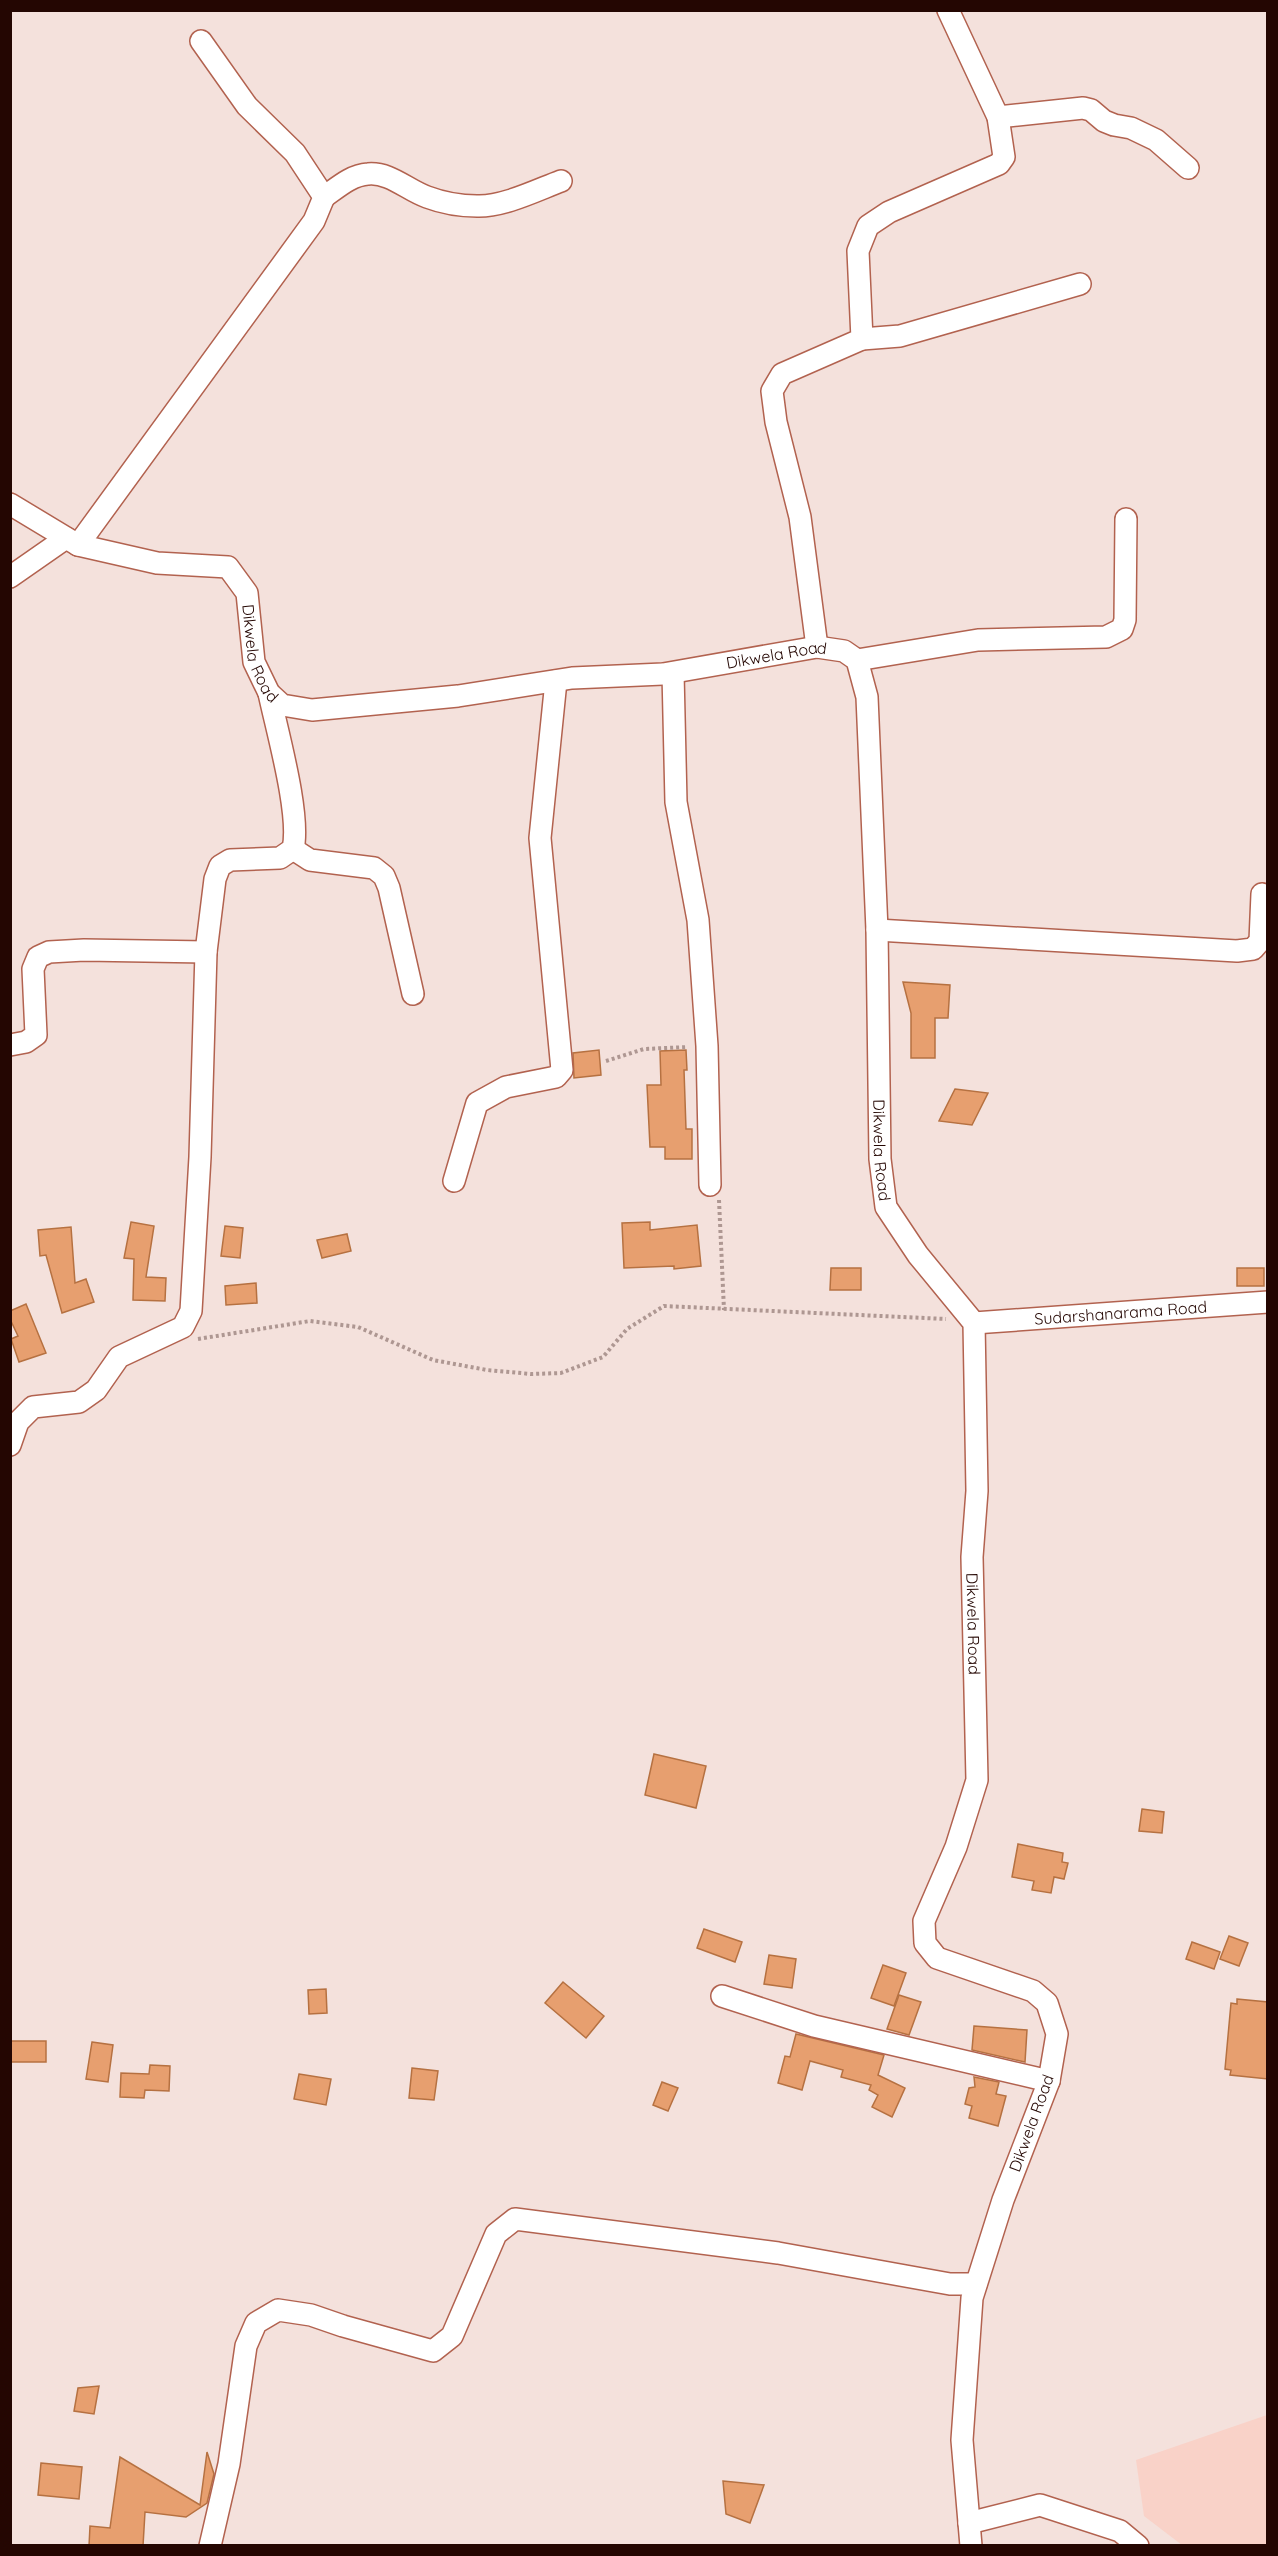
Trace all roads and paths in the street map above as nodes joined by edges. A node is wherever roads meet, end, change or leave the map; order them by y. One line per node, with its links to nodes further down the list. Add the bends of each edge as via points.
1 (948, 10): 3 (street)
2 (201, 41): 6 (street, via 247,106 295,153)
3 (998, 117): 4 (street, via 1091,110 1104,121 1156,140); 8 (street, via 1004,146 999,164 889,212 868,226 858,251)
4 (1188, 168)
5 (561, 181): 6 (street, via 518,198 480,206 425,197 384,175 367,174 352,178)
6 (324, 197): 11 (street, via 314,221)
7 (1080, 284): 8 (street, via 900,336)
8 (862, 339): 13 (street, via 782,374 772,391 800,517)
9 (10, 504): 11 (street, Dikwela Road)
10 (1126, 519): 14 (street, via 1122,629 1106,637 978,640)
11 (72, 542): 12 (street); 17 (street, Dikwela Road, via 157,563 228,567 247,593 254,662)
12 (10, 577)
13 (817, 647): 14 (street, Dikwela Road, via 844,651); 15 (street, Dikwela Road)
14 (856, 660): 20 (street, Dikwela Road, via 867,697)
15 (673, 673): 16 (street, Dikwela Road); 24 (street, via 676,802 698,920)
16 (556, 681): 17 (street, Dikwela Road, via 458,696 312,710 282,705); 26 (street, via 540,838 562,1070 556,1077 506,1087 477,1103)
17 (269, 693): 18 (street, via 292,805 296,837)
18 (293, 849): 21 (street, via 280,858 230,860 220,866); 22 (street, via 310,860 374,868 384,876)
19 (1262, 894): 20 (street, via 1260,941 1253,949 1238,951)
20 (877, 930): 30 (street, Dikwela Road, via 880,1159 886,1208 918,1255)
21 (206, 952): 23 (street, via 84,950 49,952 38,957 33,969 36,1035); 32 (street, via 200,1157 190,1311 183,1327 119,1357 96,1390 79,1402 33,1407 18,1422)
22 (413, 994)
23 (10, 1046)
24 (707, 1046): 25 (path, via 644,1049); 27 (street)
25 (606, 1061)
26 (454, 1181)
27 (710, 1185): 29 (path, via 719,1197)
28 (1268, 1302): 30 (street, Sudarshanarama Road)
29 (724, 1310): 30 (path, via 941,1318); 31 (path, via 664,1306 627,1329 603,1357 561,1373 487,1370 432,1360 358,1327 310,1321)
30 (974, 1323): 34 (street, Dikwela Road, via 977,1491 972,1557 977,1780 956,1847 924,1921 925,1943 938,1958 1034,1991 1047,2003 1057,2034)
31 (190, 1342)
32 (10, 1445)
33 (722, 1996): 34 (street, via 814,2026)
34 (1049, 2081): 35 (street, Dikwela Road, via 1003,2200)
35 (976, 2284): 36 (street, Dikwela Road, via 962,2440); 37 (street, via 950,2284 778,2253 515,2219 496,2234 452,2337 432,2351 311,2314 278,2310 256,2323 246,2346 229,2464)
36 (969, 2523): 38 (street, Dikwela Road); 39 (street, via 1040,2505 1120,2531)
37 (210, 2546)
38 (971, 2546)
39 (1138, 2546)

